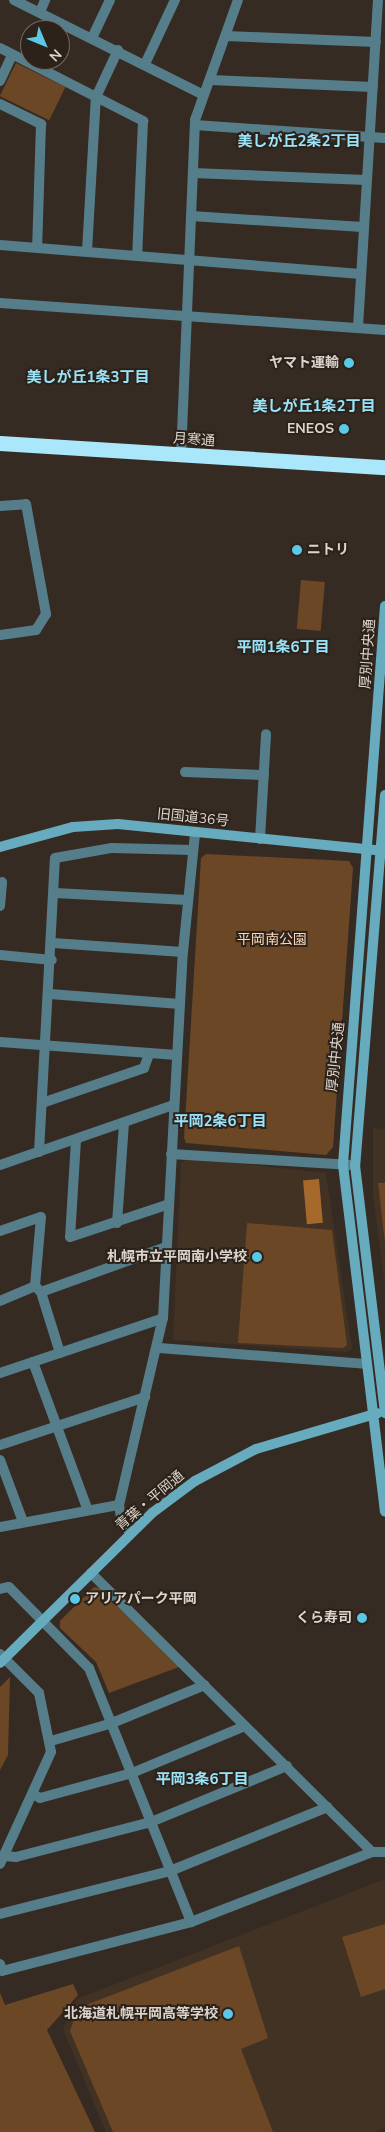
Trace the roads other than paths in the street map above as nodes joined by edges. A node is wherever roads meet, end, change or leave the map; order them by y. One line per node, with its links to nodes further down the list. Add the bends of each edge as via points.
1 (14, 0): 9 (street)
2 (45, 0): 9 (street)
3 (110, 0): 11 (street)
4 (175, 0): 16 (street)
5 (238, 0): 10 (street)
6 (372, 0): 7 (street)
7 (378, 0): 8 (street); 12 (street)
8 (385, 1)
9 (40, 12): 11 (street)
10 (226, 36): 12 (street); 17 (street)
11 (92, 38): 14 (street)
12 (376, 42): 19 (street)
13 (0, 48): 15 (street)
14 (118, 50): 16 (street); 21 (street)
15 (12, 55): 18 (street); 21 (street)
16 (145, 64): 20 (street)
17 (211, 80): 19 (street); 20 (street)
18 (0, 81)
19 (373, 87): 24 (street)
20 (204, 95): 23 (street)
21 (96, 97): 32 (street); 33 (street, via 143,121)
22 (0, 104): 31 (street, via 41,124)
23 (195, 125): 24 (street); 26 (street)
24 (370, 137): 25 (street); 27 (street)
25 (385, 138)
26 (193, 173): 27 (street); 28 (street)
27 (366, 180): 29 (street)
28 (191, 216): 29 (street); 34 (street)
29 (363, 227): 35 (street)
30 (0, 245): 31 (street)
31 (37, 248): 32 (street)
32 (87, 252): 33 (street)
33 (137, 256): 34 (street)
34 (190, 262): 35 (street); 37 (street)
35 (361, 274): 38 (street)
36 (0, 304): 37 (street)
37 (187, 317): 38 (street); 41 (street)
38 (358, 327): 39 (street)
39 (385, 330)
40 (0, 442): 41 (highway, 月寒通)
41 (181, 456): 42 (highway, 月寒通)
42 (385, 467)
43 (0, 506): 45 (street, via 26,504 46,614 36,630)
44 (385, 606): 54 (main road, 厚別中央通)
45 (0, 635)
46 (266, 734): 48 (street)
47 (185, 772): 48 (street)
48 (264, 775): 51 (street)
49 (385, 795): 55 (main road, 厚別中央通)
50 (195, 832): 51 (main road, 旧国道36号); 52 (main road, 旧国道36号, via 90,825); 53 (street)
51 (260, 839): 54 (main road, 旧国道36号)
52 (0, 847)
53 (192, 850): 57 (street, via 112,848 54,858); 58 (street)
54 (369, 850): 55 (main road, 旧国道36号); 77 (main road, 厚別中央通)
55 (383, 851): 78 (main road, 厚別中央通)
56 (2, 882): 59 (street)
57 (55, 893): 58 (street); 60 (street)
58 (187, 900): 61 (street)
59 (0, 906)
60 (53, 942): 61 (street); 63 (street)
61 (183, 952): 65 (street)
62 (0, 955): 63 (street)
63 (52, 960): 64 (street)
64 (50, 994): 65 (street); 67 (street)
65 (180, 1004): 69 (street)
66 (0, 1042): 67 (street)
67 (47, 1045): 68 (street); 70 (street)
68 (149, 1054): 69 (street); 70 (street, via 144,1068)
69 (177, 1055): 71 (street)
70 (42, 1103): 74 (street)
71 (173, 1105): 72 (street); 75 (street)
72 (124, 1122): 73 (street); 80 (street)
73 (76, 1140): 74 (street); 80 (street, via 70,1237)
74 (39, 1152): 76 (street)
75 (172, 1154): 77 (street); 79 (street)
76 (0, 1165)
77 (343, 1165): 78 (street); 89 (main road, 厚別中央通)
78 (355, 1165): 92 (main road, 厚別中央通)
79 (169, 1204): 80 (street); 82 (street)
80 (117, 1223)
81 (0, 1231): 83 (street, via 41,1217)
82 (166, 1247): 83 (street); 85 (street)
83 (38, 1289): 84 (street); 87 (street)
84 (0, 1301)
85 (163, 1318): 86 (street); 87 (street)
86 (159, 1348): 89 (street); 91 (street)
87 (60, 1352): 88 (street)
88 (33, 1362): 90 (street); 94 (street)
89 (365, 1364): 93 (main road, 厚別中央通)
90 (0, 1373)
91 (145, 1397): 94 (street); 97 (street)
92 (385, 1410): 93 (main road, 青葉・平岡通)
93 (372, 1416): 99 (main road, 厚別中央通); 102 (main road, 青葉・平岡通, via 280,1441 226,1464 174,1495)
94 (58, 1426): 95 (street); 98 (street)
95 (0, 1446)
96 (0, 1460): 100 (street)
97 (119, 1504): 98 (street); 102 (street, via 122,1524)
98 (87, 1508): 100 (street)
99 (385, 1511)
100 (23, 1522): 101 (street)
101 (0, 1527)
102 (131, 1533): 103 (main road, 青葉・平岡通)
103 (91, 1573): 105 (main road, 青葉・平岡通); 107 (street)
104 (0, 1589): 105 (street, via 9,1587)
105 (44, 1620): 106 (main road, 青葉・平岡通); 108 (street, via 89,1668)
106 (1, 1659): 110 (street, via 39,1693)
107 (206, 1685): 108 (street); 109 (street)
108 (112, 1723): 110 (street); 112 (street)
109 (246, 1726): 111 (street); 112 (street)
110 (51, 1741): 113 (street, via 52,1752)
111 (286, 1766): 114 (street); 115 (street)
112 (132, 1773): 113 (street, via 40,1798); 115 (street)
113 (33, 1794): 118 (street)
114 (328, 1807): 116 (street); 119 (street)
115 (151, 1822): 118 (street); 119 (street)
116 (372, 1852): 117 (street); 121 (street)
117 (385, 1852)
118 (2, 1860)
119 (170, 1872): 120 (street); 121 (street)
120 (0, 1914)
121 (191, 1922): 122 (street, via 2,1971)
122 (0, 1964)

